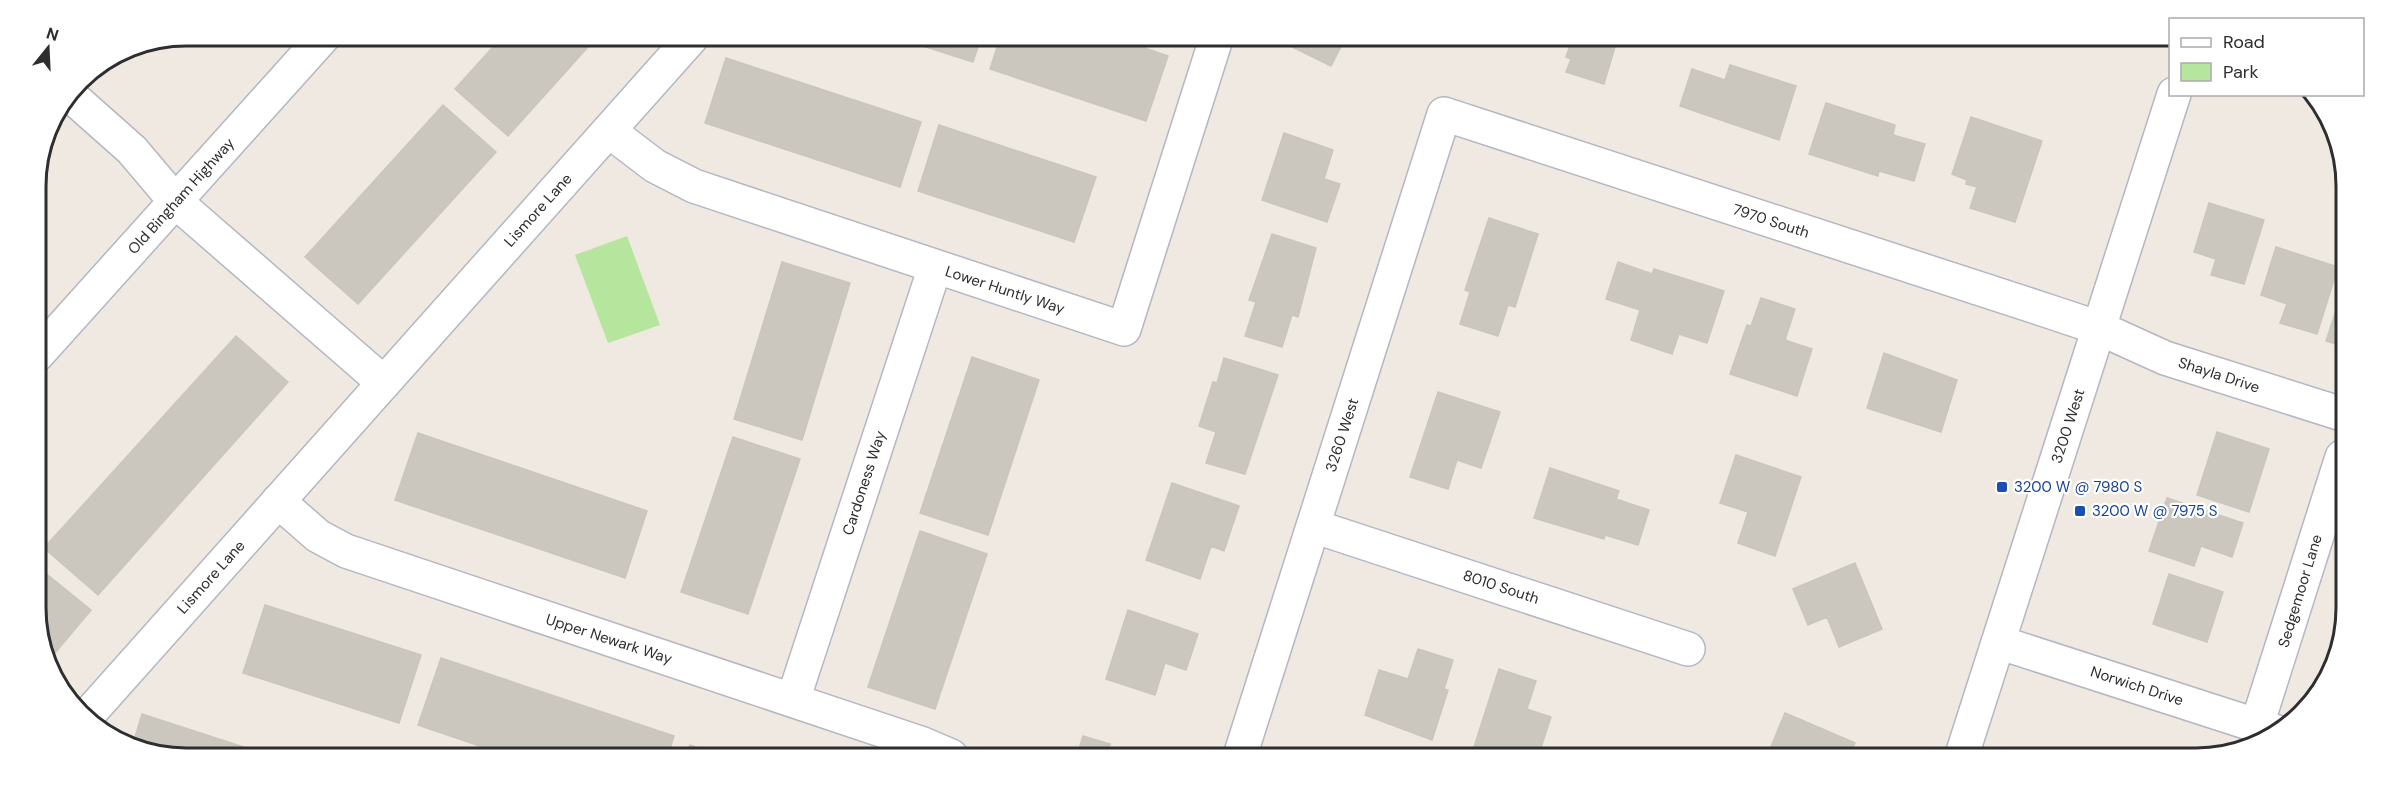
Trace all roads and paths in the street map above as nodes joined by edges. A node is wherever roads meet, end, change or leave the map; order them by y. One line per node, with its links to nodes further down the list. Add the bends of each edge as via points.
1 (315, 46): 8 (street, Old Bingham Highway)
2 (684, 46): 7 (street, Lismore Lane)
3 (1214, 46): 9 (street, Lower Huntly Way, via 1124,329)
4 (2173, 96): 10 (street, 3200 West)
5 (76, 101): 8 (street, via 132,150)
6 (1444, 114): 10 (street, 7970 South); 16 (street, 3260 West)
7 (609, 130): 9 (street, Lower Huntly Way, via 655,166 694,186); 12 (street, Lismore Lane)
8 (176, 202): 11 (street, Old Bingham Highway); 12 (street)
9 (935, 267): 19 (street, Cardoness Way)
10 (2099, 328): 13 (street, Shayla Drive, via 2165,358); 17 (street, 3200 West)
11 (47, 344)
12 (384, 383): 15 (street, Lismore Lane)
13 (2336, 412)
14 (2336, 479): 21 (street, Sedgemoor Lane)
15 (278, 501): 19 (street, Upper Newark Way, via 318,536 346,551); 20 (street, Lismore Lane)
16 (1313, 526): 18 (street, 8010 South); 23 (street, 3260 West)
17 (1998, 642): 21 (street, Norwich Drive); 24 (street, 3200 West)
18 (1688, 650)
19 (793, 700): 22 (street, Upper Newark Way)
20 (92, 711)
21 (2267, 728)
22 (928, 748)
23 (1243, 748)
24 (1964, 748)

